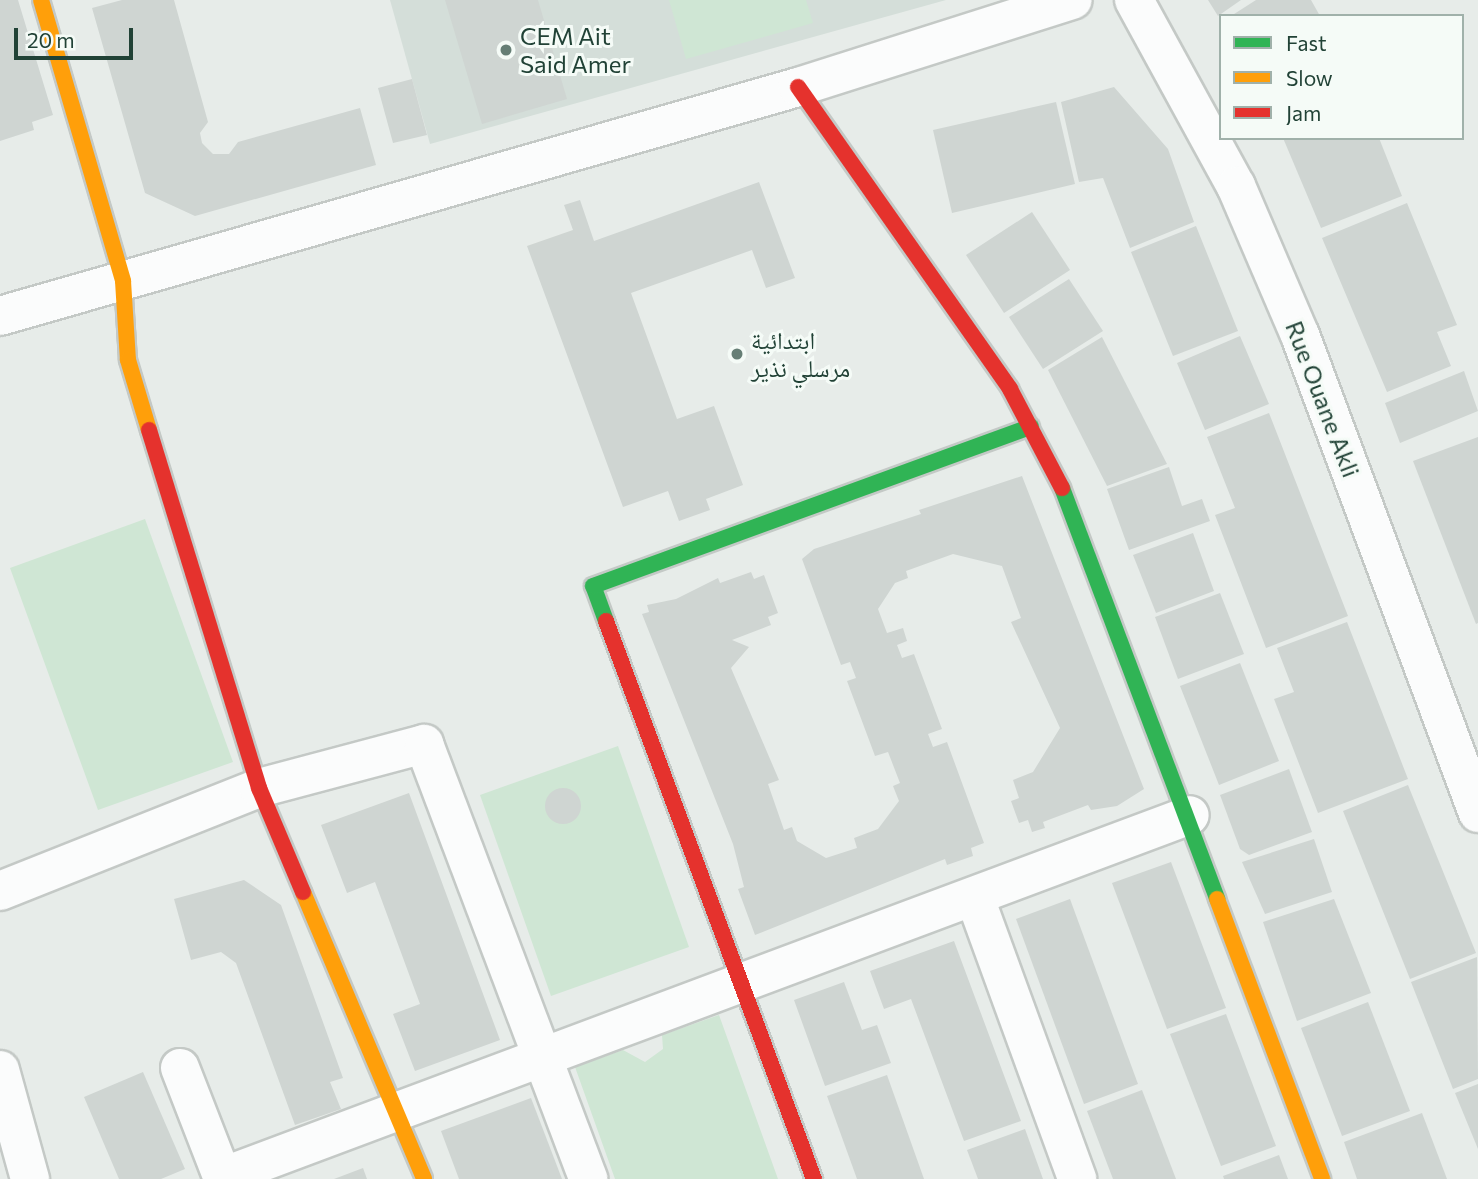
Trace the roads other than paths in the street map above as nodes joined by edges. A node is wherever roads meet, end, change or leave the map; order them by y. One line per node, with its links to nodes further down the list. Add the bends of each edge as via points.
1 (41, 0): 5 (street)
2 (1073, 0): 4 (street)
3 (1134, 0): 9 (street, Rue Ouane Akli, via 1236,186 1294,323)
4 (798, 87): 5 (street); 7 (street)
5 (123, 281): 6 (street); 8 (street, via 128,360)
6 (0, 316)
7 (1031, 427): 10 (street, via 1081,531); 13 (street, via 593,586)
8 (259, 788): 11 (street); 14 (street, via 424,744); 17 (street)
9 (1478, 813)
10 (1190, 816): 12 (street); 24 (street)
11 (0, 891)
12 (975, 898): 13 (street); 23 (street)
13 (741, 979): 14 (street); 22 (street)
14 (543, 1056): 17 (street); 21 (street)
15 (180, 1068): 18 (street)
16 (0, 1070): 19 (street)
17 (397, 1110): 18 (street); 20 (street)
18 (222, 1178)
19 (30, 1179)
20 (424, 1179)
21 (588, 1179)
22 (814, 1179)
23 (1077, 1179)
24 (1322, 1179)

